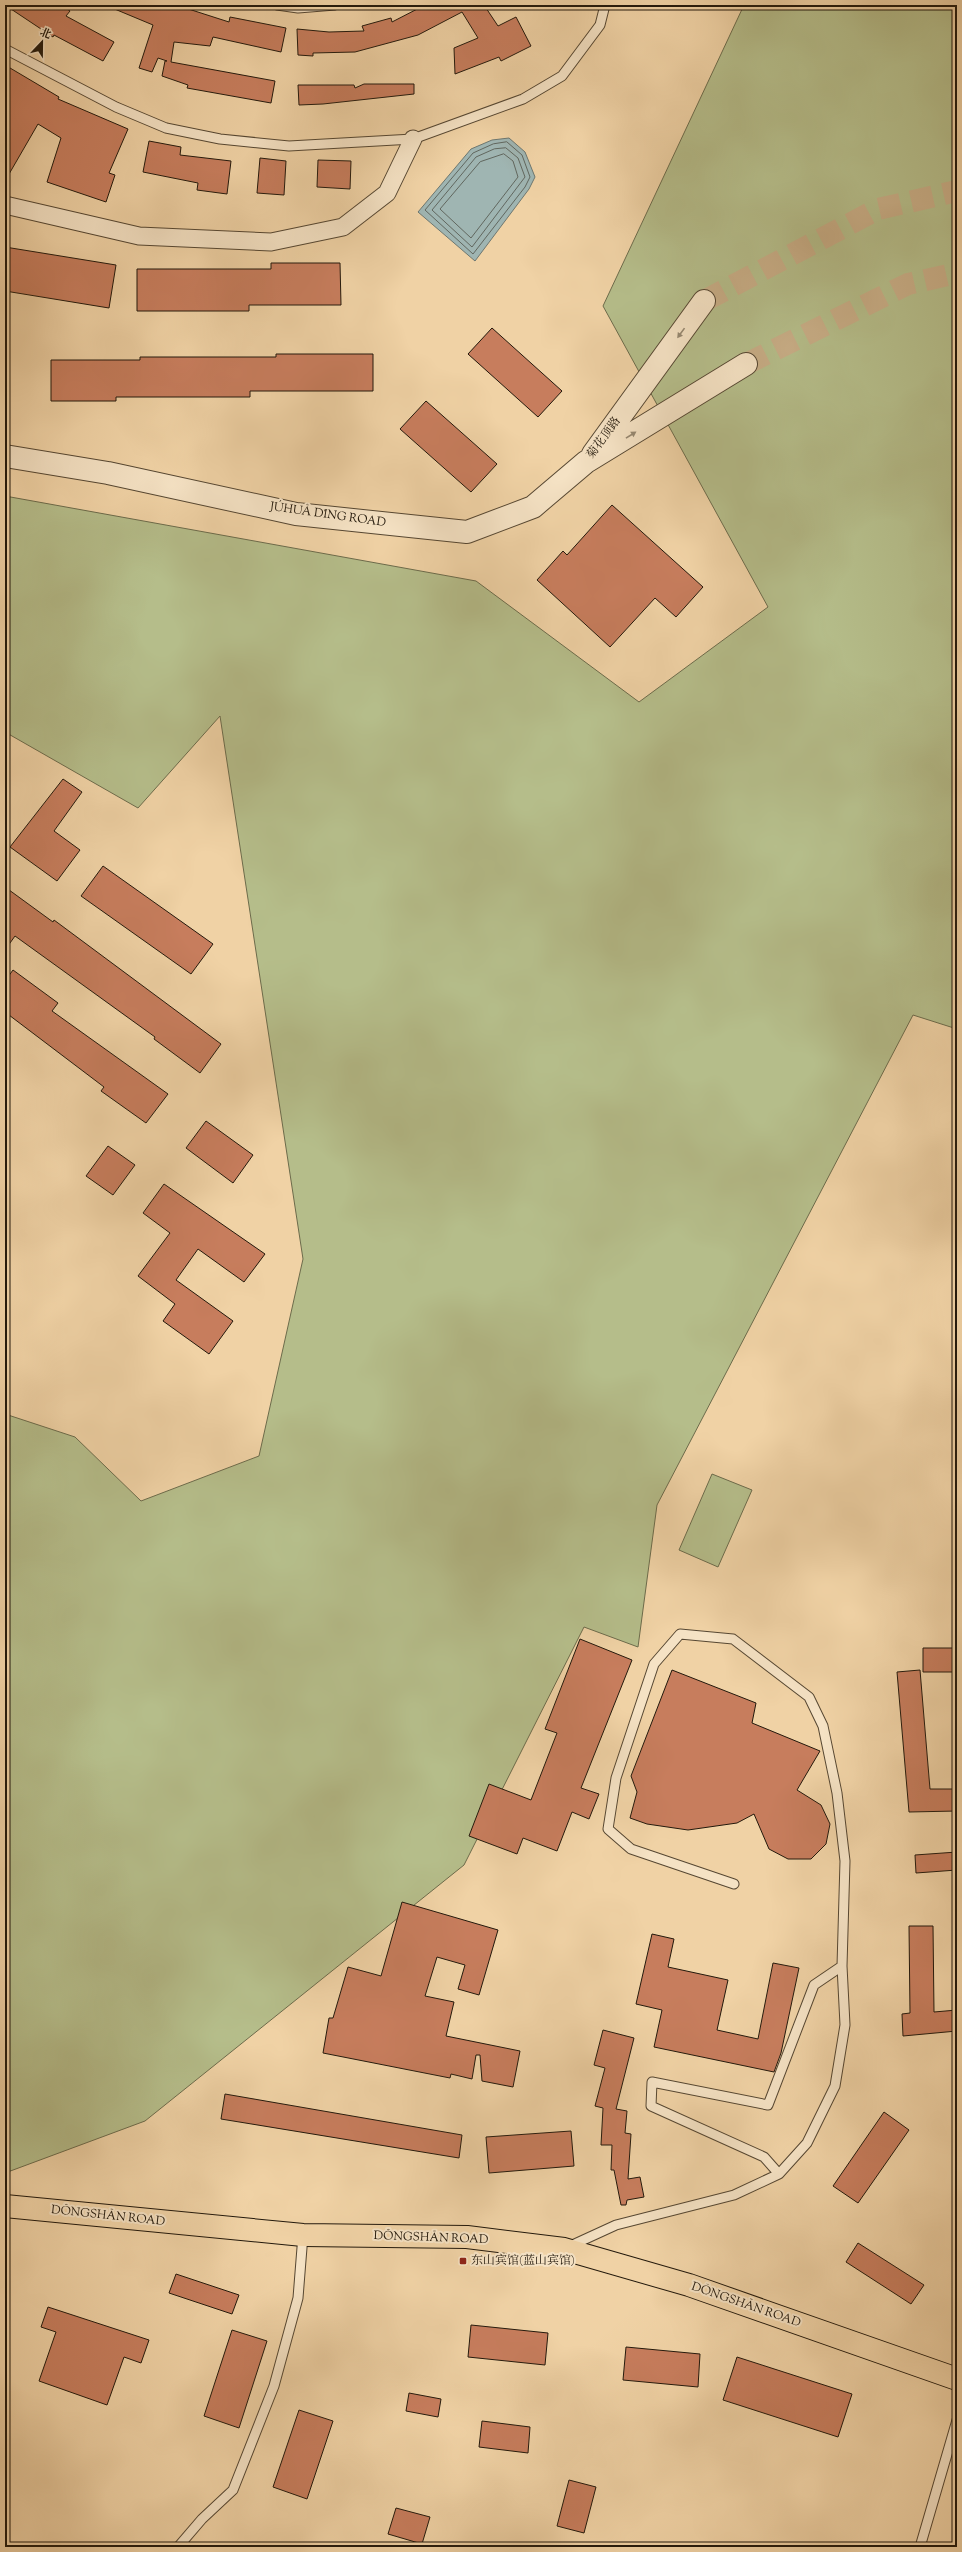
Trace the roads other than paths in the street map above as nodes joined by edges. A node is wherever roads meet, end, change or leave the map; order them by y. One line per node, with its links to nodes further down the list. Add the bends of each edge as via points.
1 (277, 5): 2 (lane, via 298,8)
2 (336, 5)
3 (605, 5): 5 (lane, via 600,25 562,76 523,99)
4 (5, 49): 5 (lane, via 116,107 166,128 220,139 289,146)
5 (413, 140): 6 (street, via 387,193 343,227 271,242 139,236)
6 (5, 205)
7 (704, 301): 10 (street, 菊花顶路, one-way to 10)
8 (746, 364): 10 (street, 菊花顶路, one-way to 8)
9 (5, 456): 10 (street, JÚHUĀ DǏNG ROAD, via 108,473 296,514 467,532 533,507)
10 (586, 462)
11 (734, 1884): 12 (lane, via 631,1849 608,1829 616,1778 654,1664 680,1634 733,1639 809,1697 823,1726 837,1793 845,1861)
12 (842, 1966): 13 (lane, via 845,2025 835,2086 807,2143); 13 (lane, via 814,1984 768,2105 652,2082 651,2106 764,2157)
13 (779, 2174): 16 (lane, via 734,2195 616,2225)
14 (5, 2206): 15 (main road, DŌNGSHĀN ROAD)
15 (303, 2235): 16 (main road, DŌNGSHĀN ROAD, via 467,2237); 19 (lane, via 298,2298 274,2386 233,2490 202,2519)
16 (564, 2248): 17 (main road, DŌNGSHĀN ROAD, via 689,2285)
17 (957, 2379)
18 (957, 2420): 20 (lane)
19 (178, 2547)
20 (920, 2547)

